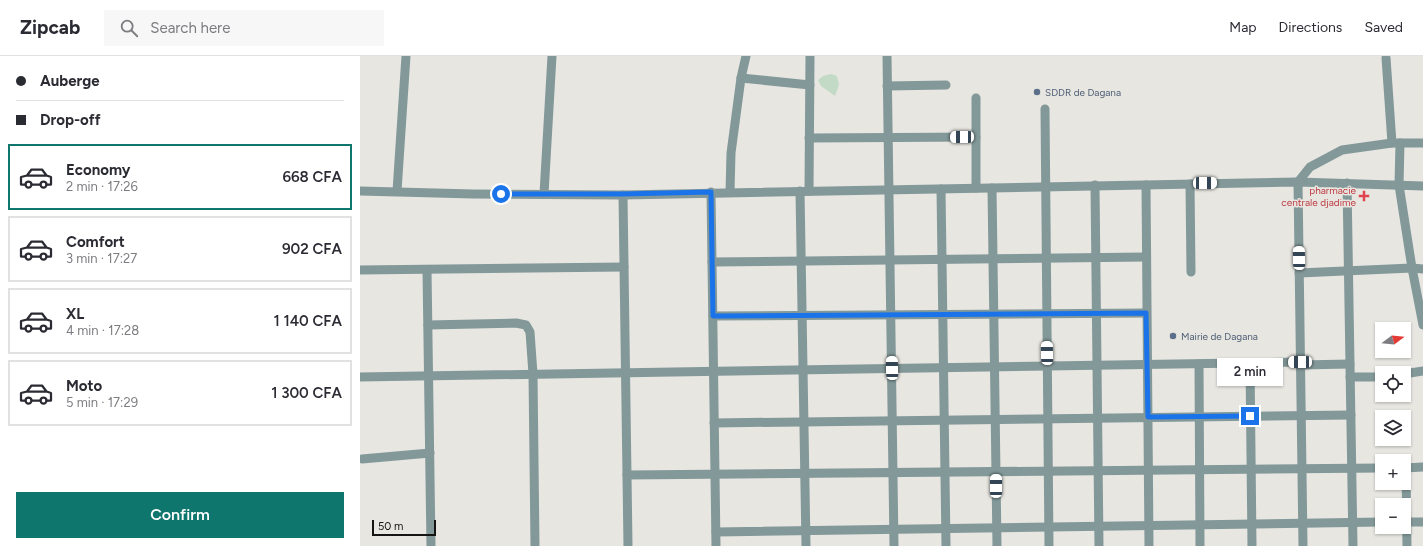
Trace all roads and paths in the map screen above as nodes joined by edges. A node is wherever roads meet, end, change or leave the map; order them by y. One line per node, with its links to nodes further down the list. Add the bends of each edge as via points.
1 (406, 56): 31 (street)
2 (552, 56): 35 (street)
3 (746, 56): 7 (street)
4 (810, 56): 8 (street)
5 (887, 56): 10 (street)
6 (1386, 58): 16 (street)
7 (741, 78): 8 (street); 34 (street, via 730,153)
8 (810, 85): 14 (street)
9 (946, 85): 10 (street)
10 (887, 86): 15 (street)
11 (976, 98): 13 (street)
12 (1045, 109): 24 (street)
13 (976, 137): 15 (street); 26 (street)
14 (809, 138): 15 (street); 32 (street)
15 (888, 138): 29 (street)
16 (1396, 143): 17 (street); 18 (street, via 1342,150 1310,167); 23 (street)
17 (1423, 143)
18 (1298, 182): 19 (street); 20 (street); 52 (street)
19 (1347, 183): 23 (street); 50 (street)
20 (1190, 184): 22 (street); 51 (street)
21 (1095, 185): 22 (street); 24 (street); 39 (street)
22 (1146, 185): 37 (street)
23 (1399, 185): 25 (street); 46 (street)
24 (1046, 186): 27 (street); 38 (street)
25 (1423, 186)
26 (976, 188): 27 (street); 28 (street)
27 (992, 188): 41 (street)
28 (941, 189): 29 (street); 40 (street)
29 (889, 190): 32 (street); 42 (street)
30 (360, 191): 31 (street)
31 (397, 191): 35 (street)
32 (804, 191): 34 (street); 43 (street)
33 (711, 192): 34 (street); 36 (street); 44 (street)
34 (730, 192)
35 (544, 194): 36 (street)
36 (623, 194): 45 (street)
37 (1146, 257): 39 (street); 55 (street)
38 (1046, 258): 39 (street); 41 (street); 53 (street)
39 (1096, 258): 54 (street)
40 (942, 259): 41 (street); 42 (street); 56 (street)
41 (993, 259): 57 (street)
42 (890, 260): 43 (street); 59 (street)
43 (802, 261): 44 (street); 58 (street)
44 (712, 262): 60 (street)
45 (624, 267): 49 (street); 76 (street)
46 (1412, 268): 47 (street); 50 (street); 62 (street)
47 (1423, 269)
48 (360, 270): 49 (street)
49 (427, 270): 61 (street)
50 (1348, 271): 52 (street); 67 (street)
51 (1191, 272)
52 (1299, 273): 66 (street)
53 (1047, 313): 54 (street); 57 (street); 69 (street)
54 (1096, 313): 55 (street); 68 (street)
55 (1146, 313): 64 (street)
56 (943, 314): 57 (street); 59 (street); 72 (street)
57 (994, 314): 70 (street)
58 (802, 315): 59 (street); 60 (street); 73 (street)
59 (891, 315): 71 (street)
60 (713, 316): 75 (street)
61 (428, 325): 78 (street, via 526,325 530,332); 79 (street)
62 (1423, 325)
63 (1250, 363): 65 (street); 66 (street); 84 (street)
64 (1147, 364): 65 (street); 68 (street); 86 (street)
65 (1199, 364): 87 (street)
66 (1300, 364): 67 (street); 85 (street)
67 (1350, 364): 81 (street)
68 (1097, 365): 69 (street); 88 (street)
69 (1047, 366): 70 (street); 90 (street)
70 (994, 367): 72 (street); 89 (street)
71 (892, 368): 72 (street); 73 (street); 91 (street)
72 (944, 368): 92 (street)
73 (803, 370): 75 (street); 93 (street)
74 (1423, 371): 77 (street)
75 (714, 372): 76 (street); 94 (street)
76 (626, 373): 78 (street); 112 (street)
77 (1411, 373)
78 (532, 374): 79 (street); 130 (street)
79 (429, 376): 80 (street); 95 (street)
80 (360, 377)
81 (1350, 377): 82 (street); 83 (street)
82 (1375, 377)
83 (1351, 415): 85 (street); 97 (street)
84 (1250, 416): 85 (street); 87 (street); 101 (street)
85 (1301, 416): 102 (street)
86 (1148, 417): 87 (street); 88 (street); 104 (street)
87 (1200, 417): 105 (street)
88 (1098, 418): 90 (street); 103 (street)
89 (995, 419): 90 (street); 92 (street); 109 (street)
90 (1048, 419): 106 (street)
91 (892, 420): 92 (street); 93 (street); 107 (street)
92 (944, 420): 108 (street)
93 (804, 421): 94 (street); 110 (street)
94 (714, 423): 111 (street)
95 (430, 453): 96 (street); 129 (street)
96 (362, 459)
97 (1352, 468): 98 (street); 102 (street); 116 (street)
98 (1375, 468)
99 (1411, 468): 100 (street)
100 (1423, 468)
101 (1251, 469): 102 (street); 105 (street); 117 (street)
102 (1302, 469): 118 (street)
103 (1098, 470): 104 (street); 106 (street); 122 (street)
104 (1148, 470): 105 (street); 120 (street)
105 (1200, 470): 119 (street)
106 (1048, 471): 109 (street); 121 (street)
107 (893, 472): 108 (street); 110 (street); 125 (street)
108 (945, 472): 109 (street); 124 (street)
109 (996, 472): 123 (street)
110 (805, 473): 111 (street); 126 (street)
111 (715, 474): 112 (street); 127 (street)
112 (627, 475): 131 (street)
113 (1375, 522): 116 (street)
114 (1411, 522): 115 (street)
115 (1423, 522)
116 (1353, 523): 118 (street); 143 (street)
117 (1252, 524): 118 (street); 119 (street); 141 (street)
118 (1302, 524): 142 (street)
119 (1200, 525): 120 (street); 140 (street)
120 (1149, 526): 122 (street); 139 (street)
121 (1049, 527): 122 (street); 123 (street); 137 (street)
122 (1098, 527): 138 (street)
123 (996, 528): 124 (street); 136 (street)
124 (946, 529): 125 (street); 135 (street)
125 (894, 530): 126 (street); 134 (street)
126 (806, 531): 127 (street); 133 (street)
127 (716, 532): 132 (street)
128 (1406, 534): 144 (street)
129 (431, 546)
130 (535, 546)
131 (628, 546)
132 (716, 546)
133 (806, 546)
134 (894, 546)
135 (946, 546)
136 (997, 546)
137 (1049, 546)
138 (1099, 546)
139 (1149, 546)
140 (1200, 546)
141 (1252, 546)
142 (1303, 546)
143 (1353, 546)
144 (1407, 546)

